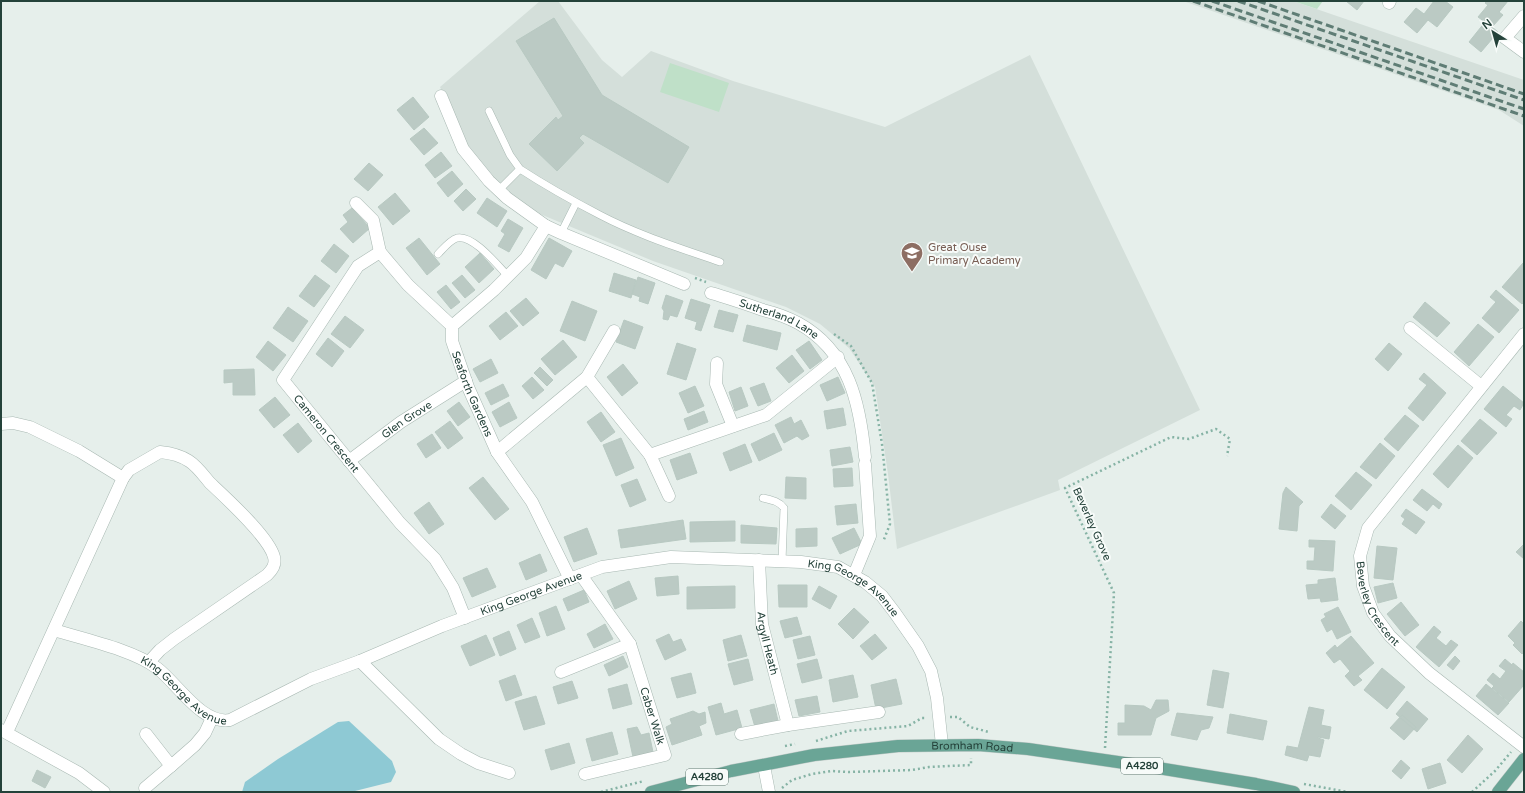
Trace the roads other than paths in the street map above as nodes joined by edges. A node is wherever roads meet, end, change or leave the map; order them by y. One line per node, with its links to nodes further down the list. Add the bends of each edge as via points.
1 (1524, 16): 2 (street, via 1504,38)
2 (1524, 52)
3 (441, 96): 6 (street, via 464,149)
4 (489, 112): 5 (lane)
5 (520, 170): 6 (lane); 8 (lane)
6 (498, 190): 9 (street)
7 (356, 203): 11 (street, via 373,220)
8 (576, 203): 10 (lane); 13 (lane, via 660,241)
9 (546, 226): 10 (street); 14 (street, via 526,258)
10 (561, 233): 15 (street)
11 (380, 252): 17 (street, via 408,285); 30 (street, Cameron Crescent, via 358,266 283,380)
12 (438, 254): 14 (lane, via 451,242 464,238 486,253)
13 (720, 262)
14 (508, 276): 17 (street)
15 (687, 281)
16 (712, 288): 21 (street, Sutherland Lane, via 797,322 816,334)
17 (452, 326): 24 (street, Seaforth Gardens, via 452,341)
18 (1410, 328): 25 (street)
19 (614, 331): 23 (street)
20 (1524, 334): 25 (street, Beverley Crescent)
21 (838, 357): 27 (street, via 766,415); 36 (street, Sutherland Lane, via 858,407 865,461 870,536)
22 (717, 363): 27 (street, via 716,384)
23 (587, 377): 28 (street); 29 (street)
24 (466, 381): 28 (street, Seaforth Gardens); 30 (street, Glen Grove, via 401,422)
25 (1481, 386): 51 (street, Beverley Crescent, via 1368,528 1360,556 1363,586 1373,613 1390,636 1429,673)
26 (1, 424): 31 (street, via 13,423 30,427 79,451)
27 (732, 426): 29 (street)
28 (497, 452): 37 (street, Seaforth Gardens, via 532,502)
29 (650, 455): 32 (street)
30 (349, 461): 38 (street, Cameron Crescent, via 400,523 435,558 453,588)
31 (123, 478): 39 (street); 42 (street, via 129,470 160,452 175,454 189,461 253,526 274,557 272,570 267,576 174,638)
32 (669, 496)
33 (763, 498): 35 (lane, via 776,501 784,508)
34 (759, 560): 35 (street, King George Avenue); 37 (street, King George Avenue, via 671,557 602,567); 46 (street, Argyll Heath, via 762,624)
35 (782, 561): 36 (street, King George Avenue, via 838,567)
36 (854, 575): 50 (street, King George Avenue, via 882,596 918,646 931,671)
37 (575, 577): 38 (street, King George Avenue); 40 (street, Caber Walk)
38 (465, 618): 41 (street, King George Avenue)
39 (54, 630): 42 (street, King George Avenue, via 115,648); 47 (street)
40 (630, 644): 43 (street); 56 (street, Caber Walk, via 665,755)
41 (360, 661): 45 (street, King George Avenue, via 312,679 230,720); 55 (street, via 439,739 478,763)
42 (149, 662): 45 (street, King George Avenue, via 196,707)
43 (561, 672)
44 (879, 712): 46 (street)
45 (212, 718): 53 (street, via 206,733)
46 (788, 725): 49 (street)
47 (4, 731): 58 (street, via 79,772)
48 (146, 734): 53 (street)
49 (741, 734)
50 (942, 745): 54 (main road, Bromham Road / A4280, via 898,746 814,755); 61 (main road, Bromham Road / A4280, via 989,745 1028,749 1200,774)
51 (1524, 747)
52 (1524, 759): 62 (main road)
53 (171, 766): 57 (street)
54 (764, 766): 59 (main road, Bromham Road / A4280, via 731,771); 60 (street)
55 (509, 773)
56 (586, 774)
57 (145, 788)
58 (104, 792)
59 (651, 792)
60 (769, 792)
61 (1294, 792)
62 (1498, 792)

